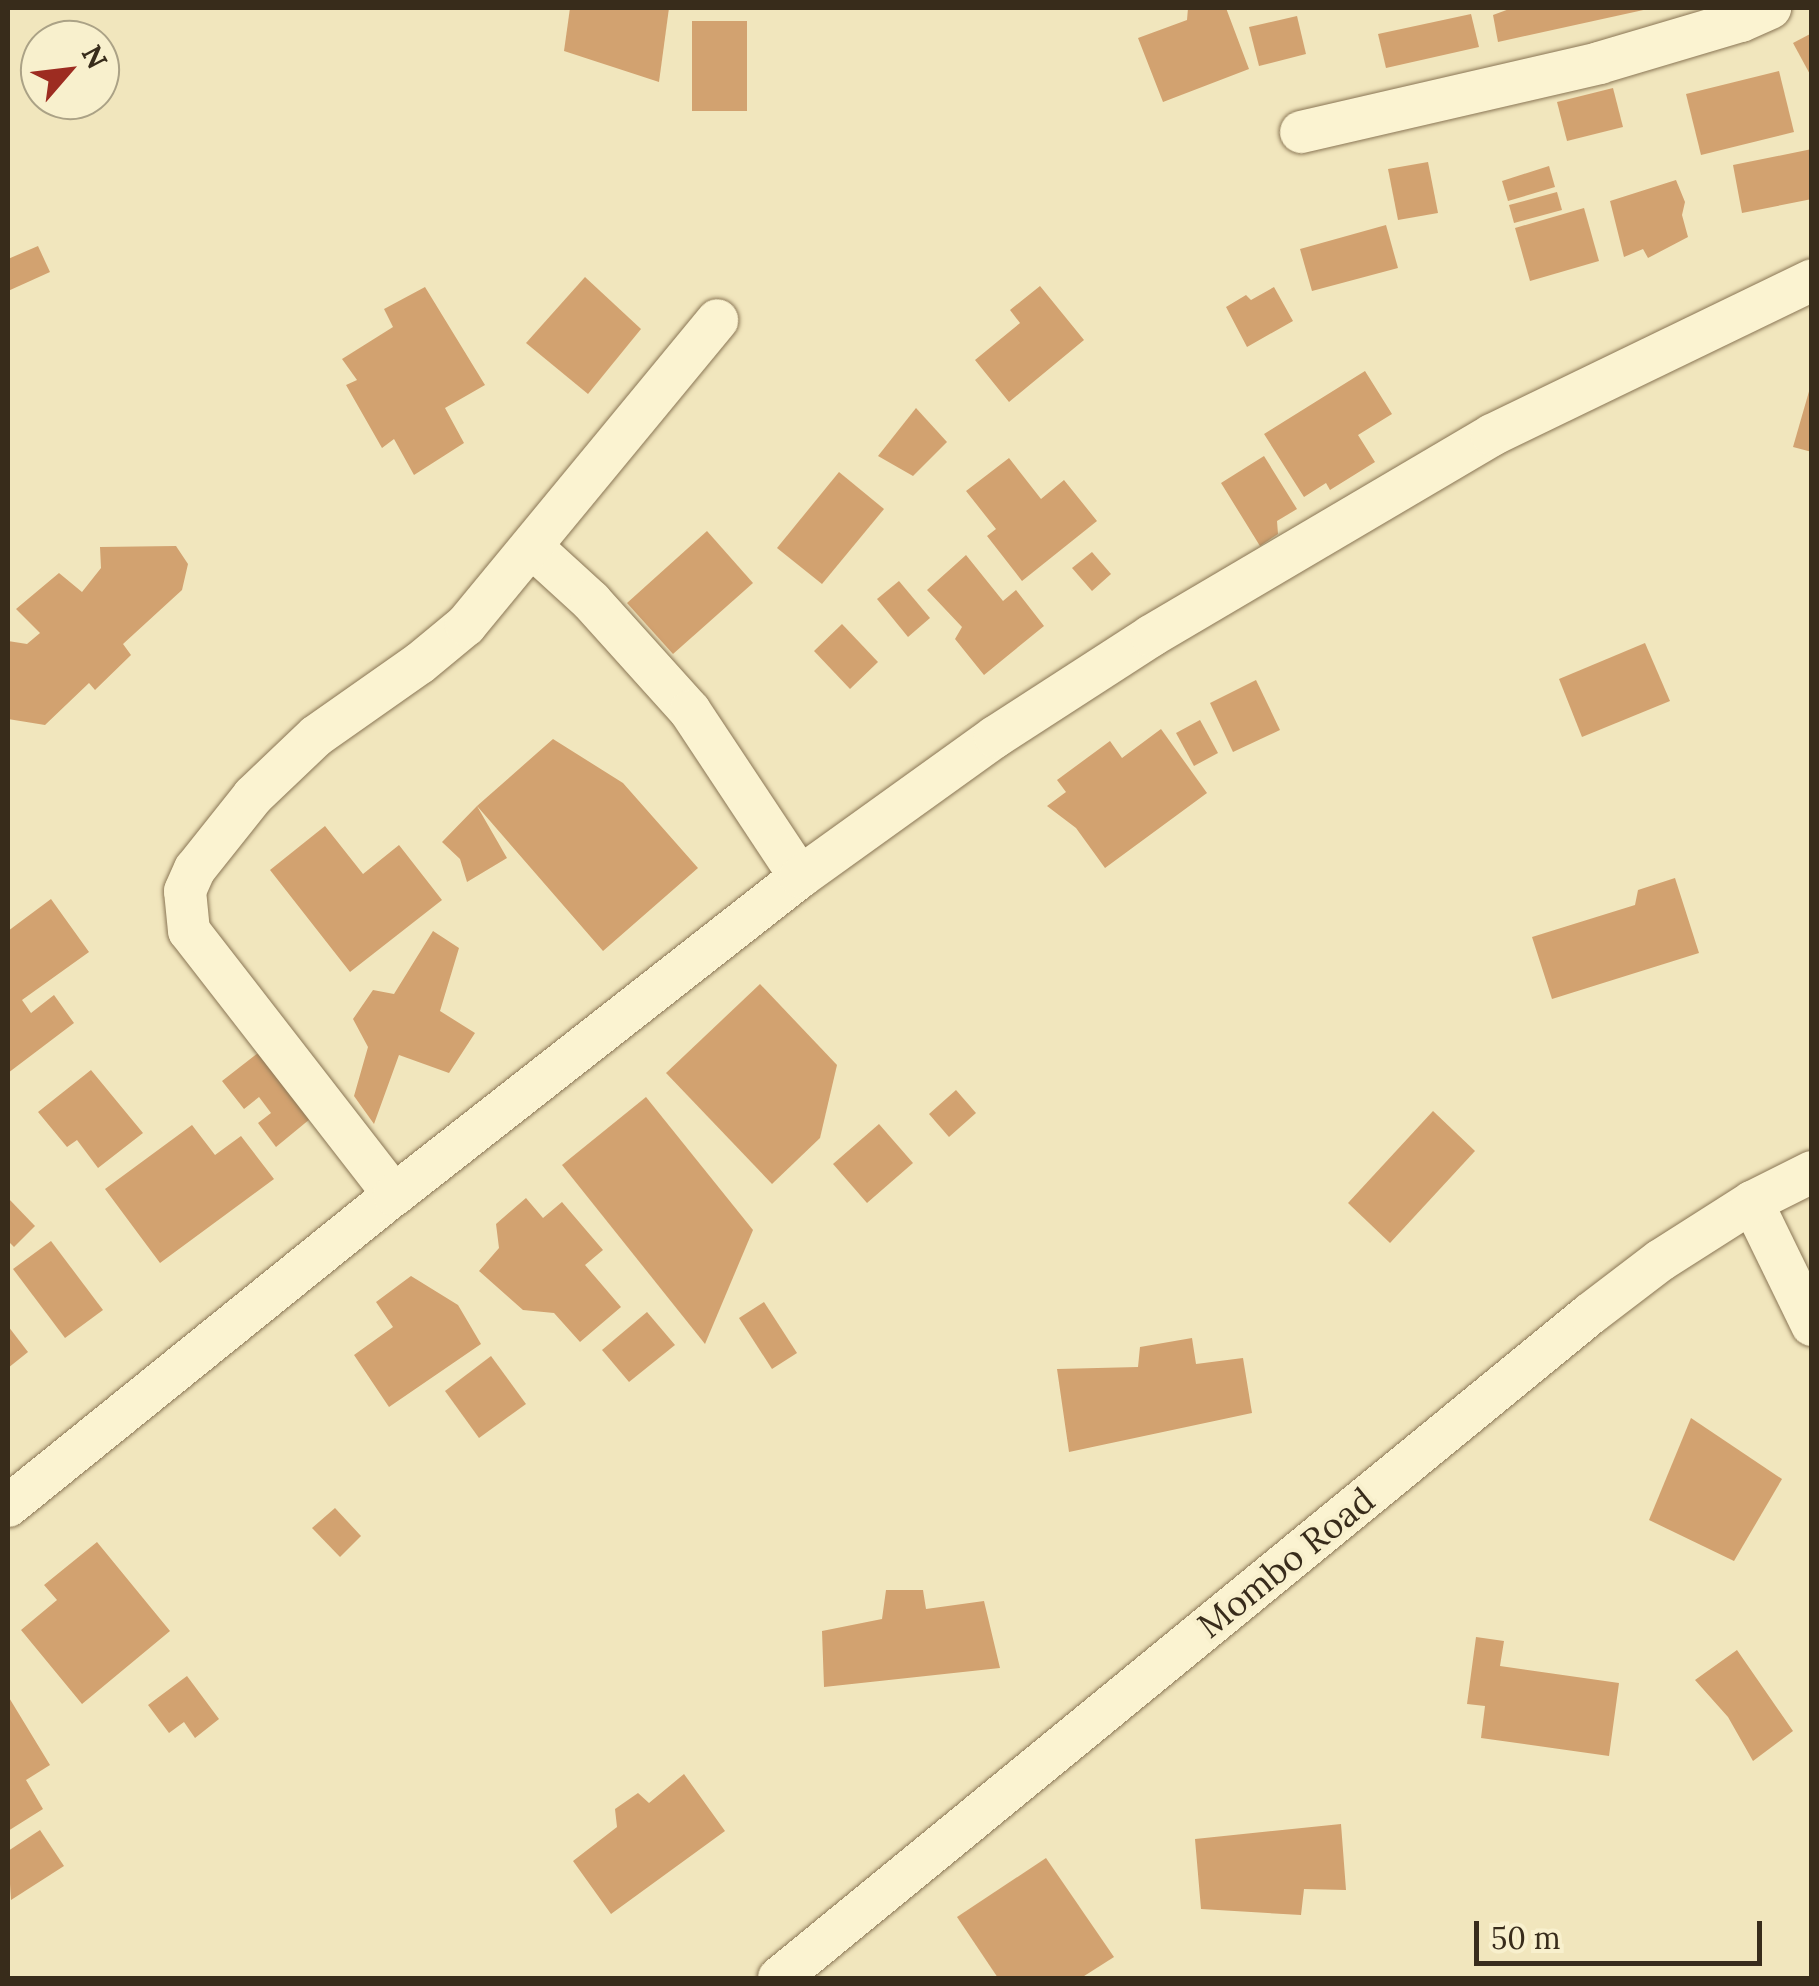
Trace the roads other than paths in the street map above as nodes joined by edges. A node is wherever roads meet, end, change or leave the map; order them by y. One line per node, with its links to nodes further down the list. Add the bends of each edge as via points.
1 (1770, 8): 2 (street, via 1598,63)
2 (1301, 132)
3 (1812, 280): 6 (street, via 1492,436 1219,596 996,736)
4 (716, 320): 5 (street)
5 (532, 548): 6 (street, via 690,710); 8 (street, via 466,624 316,736 253,796 195,868 185,892 190,931)
6 (800, 878): 8 (street)
7 (1812, 1172): 9 (street, Mombo Road)
8 (394, 1195): 11 (street)
9 (1752, 1202): 10 (street); 12 (street, Mombo Road, via 1590,1314)
10 (1812, 1325)
11 (8, 1506)
12 (779, 1978)

